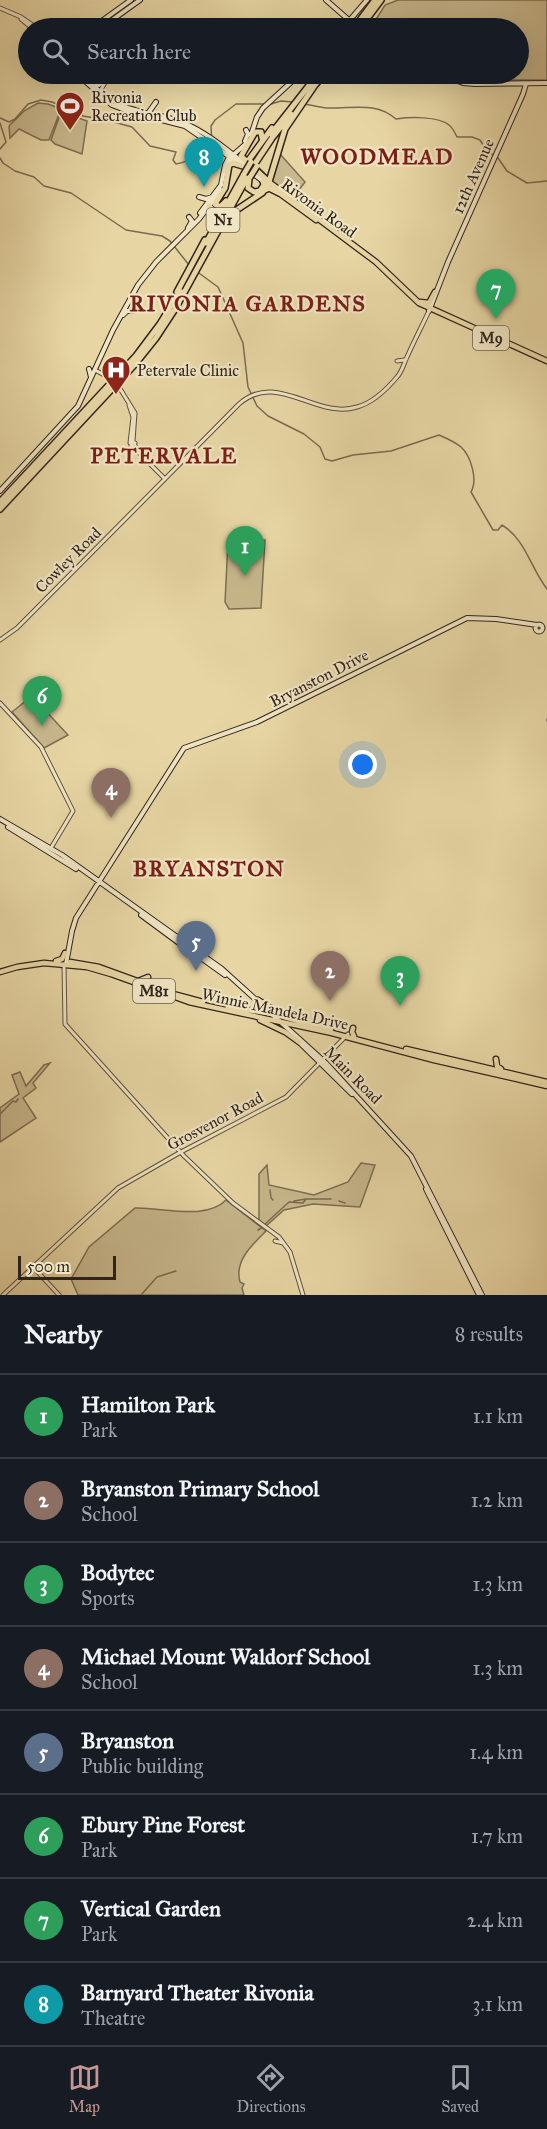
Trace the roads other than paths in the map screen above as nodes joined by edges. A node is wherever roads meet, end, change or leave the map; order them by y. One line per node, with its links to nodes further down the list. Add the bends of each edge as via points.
1 (131, 0): 9 (main road)
2 (140, 0): 10 (main road)
3 (326, 0): 11 (main road)
4 (367, 0): 12 (main road)
5 (375, 0): 13 (highway)
6 (381, 0): 14 (highway)
7 (0, 8): 8 (street)
8 (20, 18)
9 (106, 18)
10 (115, 18)
11 (346, 18)
12 (354, 18)
13 (356, 18)
14 (367, 18)
15 (547, 83): 26 (main road)
16 (87, 84): 28 (main road, Rivonia Road / M9)
17 (90, 84): 28 (main road, Rivonia Road / M9)
18 (103, 84): 28 (street)
19 (104, 84): 29 (main road)
20 (289, 84): 30 (main road)
21 (312, 84): 31 (highway)
22 (474, 84): 23 (main road)
23 (500, 84)
24 (518, 84): 27 (main road)
25 (526, 84): 27 (main road, 12th Avenue)
26 (529, 84)
27 (524, 91): 61 (main road, 12th Avenue)
28 (97, 94): 29 (main road, Rivonia Road / M9); 36 (main road, Rivonia Road / M9, via 130,112 180,124)
29 (104, 95): 32 (main road, Rivonia Road / M9)
30 (263, 108): 37 (main road); 40 (main road, via 250,139)
31 (294, 108): 34 (highway); 38 (highway); 45 (highway)
32 (139, 111): 33 (main road, Rivonia Road / M9); 33 (main road, via 150,111 156,102 156,112)
33 (165, 117): 36 (main road, Rivonia Road / M9, via 185,123)
34 (292, 118): 45 (highway); 47 (highway)
35 (246, 130): 37 (main road)
36 (207, 138): 39 (main road, Rivonia Road / M9)
37 (245, 141): 42 (main road)
38 (261, 143): 45 (highway); 47 (highway, via 263,135 256,131 241,156)
39 (216, 144): 41 (main road, Rivonia Road / M9); 42 (main road, Rivonia Road / M9)
40 (239, 150): 42 (main road); 43 (main road)
41 (224, 152): 42 (main road, Rivonia Road / M9); 44 (main road)
42 (231, 155): 43 (main road, Rivonia Road / M9); 44 (main road)
43 (238, 160): 44 (main road); 46 (main road, Rivonia Road / M9); 47 (main road, Rivonia Road / M9)
44 (227, 162): 49 (main road, via 224,186)
45 (253, 163): 46 (highway, bridge); 46 (highway, bridge)
46 (246, 173): 47 (main road, Rivonia Road / M9); 47 (highway, via 253,192); 52 (highway); 52 (highway, via 234,163 229,165 225,187 215,204 219,207); 59 (highway, N1)
47 (267, 183): 48 (main road, Rivonia Road / M9); 50 (highway); 51 (main road, Rivonia Road / M9)
48 (279, 193): 50 (highway, via 268,188); 51 (main road, Rivonia Road / M9)
49 (215, 196): 54 (main road); 54 (highway); 54 (main road, via 200,198)
50 (257, 196): 59 (highway, via 232,214)
51 (287, 198): 53 (main road); 63 (main road, Rivonia Road / M9, via 376,262); 66 (main road, Rivonia Road / M9, via 376,265 415,303)
52 (227, 200): 54 (highway, via 221,207); 56 (highway)
53 (289, 206)
54 (209, 209): 56 (highway, via 216,218); 57 (main road); 58 (main road)
55 (189, 217): 57 (main road, via 192,221)
56 (213, 226): 59 (highway)
57 (187, 228): 58 (main road)
58 (174, 243): 64 (main road, via 143,278)
59 (197, 263): 60 (highway, N1)
60 (190, 277): 85 (highway, N1, via 136,356); 86 (highway, N1, via 147,350)
61 (442, 277): 62 (main road, 12th Avenue); 65 (main road, 12th Avenue)
62 (435, 292): 63 (main road, via 427,303); 66 (main road, 12th Avenue)
63 (412, 298): 66 (main road, Rivonia Road / M9)
64 (130, 300): 67 (main road); 67 (main road, via 121,304); 67 (main road, via 132,310)
65 (432, 302): 66 (main road)
66 (430, 310): 68 (main road, Rivonia Road / M9); 70 (street, 12th Avenue); 72 (main road, Rivonia Road / M9); 75 (street, 12th Avenue)
67 (122, 314): 73 (main road); 74 (main road)
68 (528, 352): 69 (main road, via 542,356); 72 (main road, Rivonia Road / M9)
69 (547, 353)
70 (405, 359): 71 (street); 75 (street, 12th Avenue)
71 (397, 361)
72 (547, 362)
73 (98, 363): 74 (main road); 76 (main road, via 89,369)
74 (97, 371): 76 (main road); 80 (street, bridge, via 119,387 135,415 133,444); 83 (main road, via 79,408)
75 (398, 376): 77 (street, 12th Avenue, via 371,401 345,410 284,393 259,392)
76 (89, 384): 83 (main road, via 76,409)
77 (236, 406): 78 (street, Cowley Road)
78 (182, 461): 79 (street, Cowley Road); 81 (street, Cowley Road)
79 (170, 473): 80 (street); 81 (street, Cowley Road)
80 (160, 474): 81 (street); 82 (street)
81 (165, 478): 82 (street, Cowley Road); 84 (street, Cowley Road)
82 (156, 486): 84 (street, Cowley Road)
83 (0, 492)
84 (151, 493): 88 (street, Cowley Road, via 17,628)
85 (0, 502)
86 (0, 508)
87 (547, 629): 91 (main road, Bryanston Drive, via 470,617)
88 (0, 640)
89 (0, 703): 93 (street, via 41,747 73,811)
90 (281, 704): 91 (main road)
91 (289, 709): 94 (main road, Bryanston Drive, via 186,747)
92 (0, 821): 93 (main road, Main Road); 93 (main road, Main Road)
93 (49, 851): 94 (main road, Main Road); 94 (main road, Main Road)
94 (98, 882): 95 (main road, Main Road); 97 (main road, Bryanston Drive, via 74,922)
95 (158, 923): 96 (main road, Main Road); 108 (main road, Main Road)
96 (190, 950): 98 (main road, Main Road); 98 (main road, via 191,958)
97 (66, 954): 99 (main road); 100 (main road, Bryanston Drive); 101 (main road)
98 (202, 958): 112 (main road, Main Road)
99 (56, 961): 100 (main road, Winnie Mandela Drive / M81); 102 (main road, Winnie Mandela Drive / M81, via 27,962)
100 (65, 963): 101 (main road, Winnie Mandela Drive / M81); 102 (main road, Winnie Mandela Drive / M81); 103 (street, Bryanston Drive); 110 (street, Bryanston Drive)
101 (76, 964): 103 (main road); 104 (main road, Winnie Mandela Drive / M81, via 99,967); 105 (main road, Winnie Mandela Drive / M81)
102 (1, 970)
103 (66, 972): 110 (street, Bryanston Drive)
104 (138, 981): 105 (main road, Winnie Mandela Drive / M81); 105 (main road, via 148,976)
105 (151, 988): 106 (main road); 107 (main road, Winnie Mandela Drive / M81); 109 (main road, Winnie Mandela Drive / M81)
106 (143, 994)
107 (190, 999): 109 (main road); 112 (main road, Winnie Mandela Drive / M81)
108 (258, 1000): 112 (main road, Main Road); 113 (main road)
109 (212, 1007): 111 (main road, Winnie Mandela Drive / M81)
110 (64, 1012): 128 (street, Bryanston Drive, via 67,1026)
111 (243, 1014): 112 (main road, Winnie Mandela Drive / M81); 116 (main road, via 276,1027)
112 (275, 1018): 113 (main road, Winnie Mandela Drive / M81); 115 (main road, Winnie Mandela Drive / M81); 116 (main road, Main Road); 119 (main road, Main Road)
113 (291, 1019): 115 (main road, Winnie Mandela Drive / M81)
114 (353, 1028): 115 (main road)
115 (348, 1035): 117 (street); 119 (street, Grosvenor Road); 121 (main road, Winnie Mandela Drive / M81); 122 (main road, Winnie Mandela Drive / M81)
116 (299, 1042): 119 (main road, Main Road)
117 (328, 1056): 119 (main road)
118 (496, 1059): 123 (main road, via 498,1068)
119 (323, 1062): 127 (street, Grosvenor Road); 129 (main road, Main Road); 141 (main road, Main Road, via 411,1156)
120 (493, 1065): 121 (main road)
121 (481, 1067): 123 (main road, Winnie Mandela Drive / M81)
122 (486, 1072): 124 (main road); 125 (main road, Winnie Mandela Drive / M81)
123 (505, 1072): 125 (main road, Winnie Mandela Drive / M81)
124 (488, 1080)
125 (547, 1084)
126 (284, 1093): 127 (street)
127 (290, 1094): 128 (street, Grosvenor Road)
128 (180, 1153): 131 (street, Grosvenor Road); 136 (street, Bryanston Drive)
129 (413, 1163): 130 (main road); 141 (main road, Main Road)
130 (410, 1167)
131 (143, 1174): 132 (street, Grosvenor Road); 132 (street, Grosvenor Road)
132 (116, 1191): 133 (street, Grosvenor Road)
133 (71, 1234): 134 (street); 137 (street, Grosvenor Road)
134 (76, 1234)
135 (275, 1241): 136 (street)
136 (284, 1244): 140 (street, Bryanston Drive)
137 (34, 1268): 138 (street, Grosvenor Road); 139 (street)
138 (3, 1295)
139 (59, 1295)
140 (303, 1295)
141 (480, 1295)

